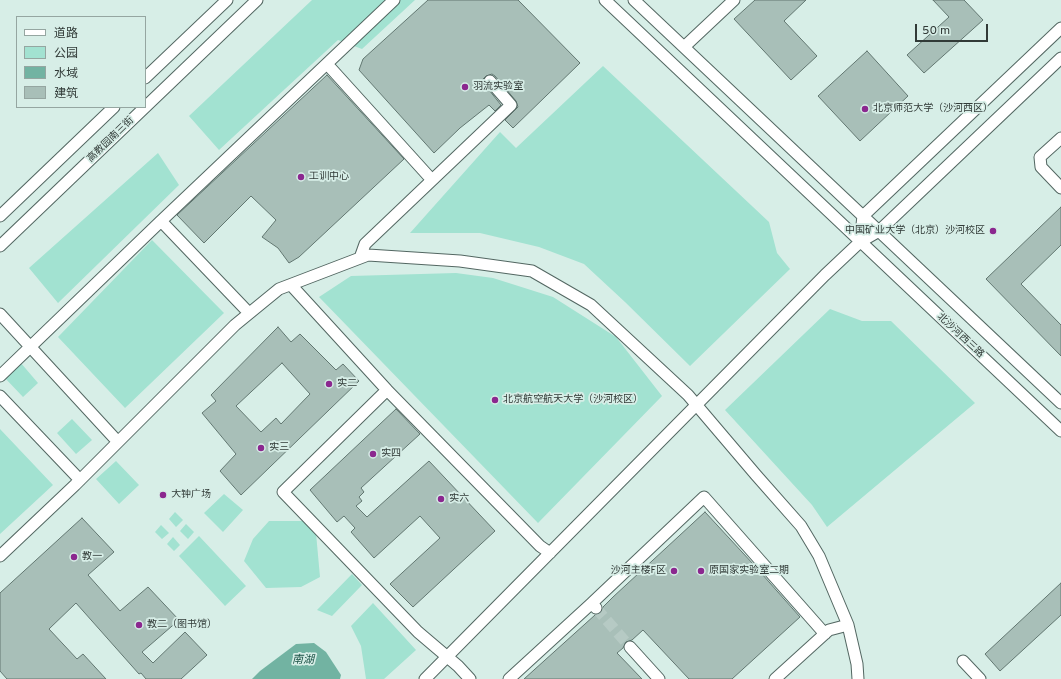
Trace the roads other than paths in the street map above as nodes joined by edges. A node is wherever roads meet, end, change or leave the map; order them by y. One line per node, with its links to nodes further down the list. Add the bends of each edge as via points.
1 (227, 0): 11 (street)
2 (257, 0): 13 (street, 高教园南三街)
3 (394, 0): 10 (street)
4 (605, 0): 23 (street, 北沙河西三路)
5 (634, 0): 8 (street, 北沙河西三路)
6 (734, 0): 8 (street)
7 (1061, 28): 20 (street)
8 (684, 47): 20 (street, 北沙河西三路)
9 (1061, 58): 22 (street)
10 (327, 64): 17 (street); 21 (street)
11 (146, 77)
12 (490, 81): 17 (street, via 510,105)
13 (146, 106)
14 (113, 108): 19 (street)
15 (144, 108): 24 (street, 高教园南三街)
16 (1061, 138): 18 (street, via 1040,157 1041,167)
17 (432, 180): 25 (street, via 365,244)
18 (1061, 188)
19 (0, 216)
20 (863, 216): 22 (street, 北沙河西三路); 23 (street)
21 (161, 221): 27 (street); 29 (street)
22 (879, 231): 23 (street); 33 (street, 北沙河西三路)
23 (860, 242): 34 (street); 35 (street, 北沙河西三路)
24 (0, 246)
25 (360, 258): 26 (street); 34 (street, via 368,255 460,261 532,272 591,305)
26 (291, 285): 27 (street, via 279,289); 31 (street)
27 (250, 313): 36 (street)
28 (0, 314): 29 (street)
29 (31, 347): 30 (street); 36 (street)
30 (0, 376)
31 (387, 390): 38 (street, via 540,546); 43 (street, via 283,492 418,632)
32 (0, 396): 37 (street)
33 (1061, 403)
34 (696, 405): 38 (street); 40 (street, via 801,526 819,556)
35 (1061, 431)
36 (118, 442): 37 (street)
37 (80, 480): 39 (street)
38 (550, 553): 43 (street)
39 (0, 556)
40 (848, 625): 41 (street, via 829,630); 50 (street)
41 (825, 634): 47 (street, via 704,497 594,606); 49 (street)
42 (630, 647): 48 (street)
43 (447, 658): 45 (street); 46 (street)
44 (963, 661): 51 (street)
45 (425, 679)
46 (470, 679)
47 (509, 679)
48 (659, 679)
49 (775, 679)
50 (858, 679)
51 (980, 679)

